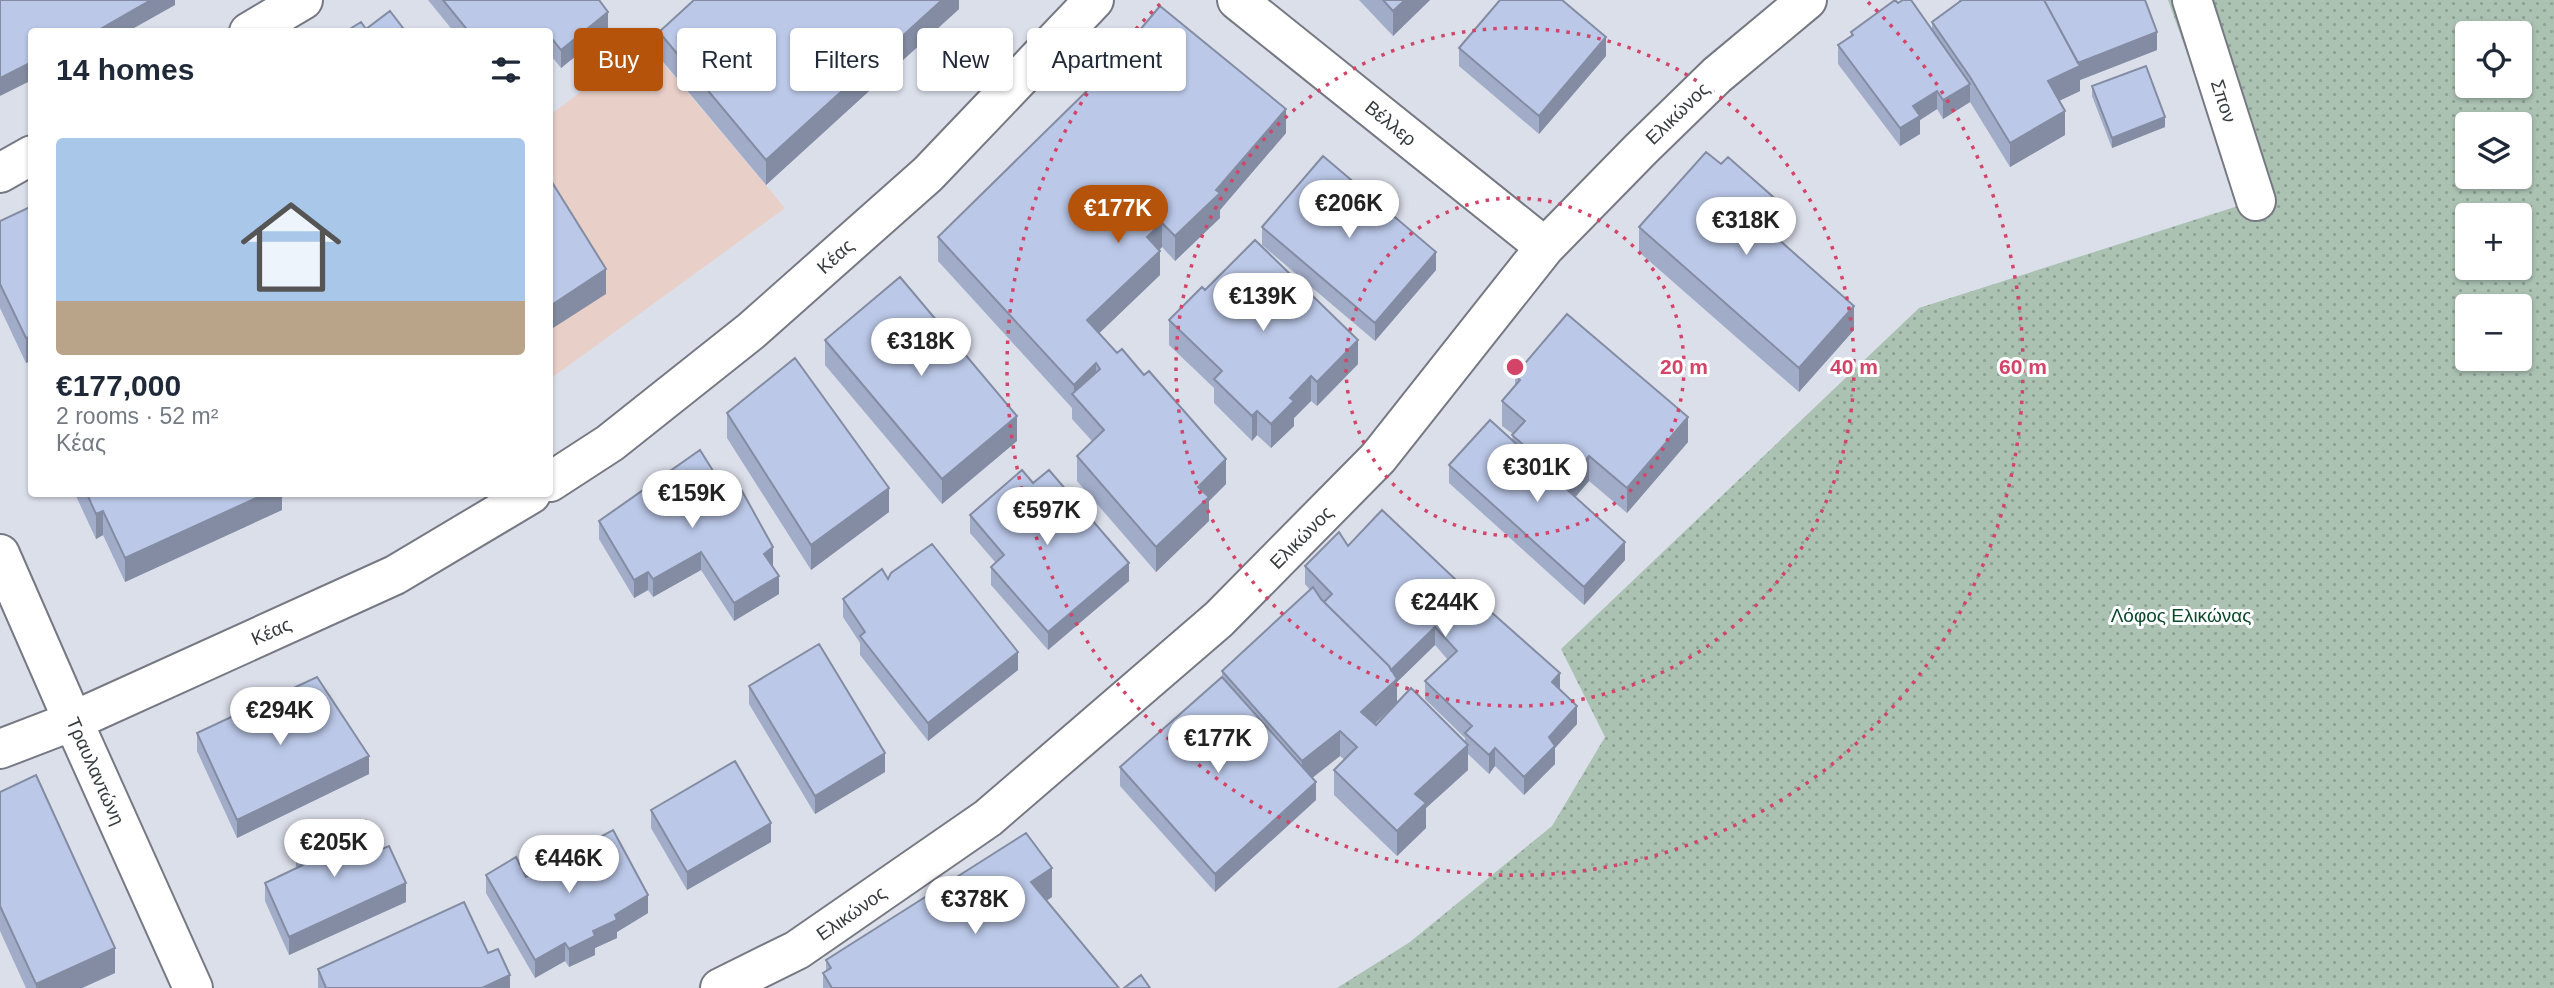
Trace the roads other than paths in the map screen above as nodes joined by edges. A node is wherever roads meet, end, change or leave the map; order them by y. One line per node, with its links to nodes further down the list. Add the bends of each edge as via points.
1 (303, 0): 6 (street)
2 (1094, 0): 11 (street, Κέας, via 928,174 762,322 610,443)
3 (1237, 0): 10 (street, Βέλλερ)
4 (1807, 0): 10 (street, Ελικώνος, via 1717,75)
5 (2192, 0): 9 (street, Σπον)
6 (256, 28)
7 (28, 157): 8 (street)
8 (0, 173)
9 (2256, 201)
10 (1545, 247): 17 (street, Ελικώνος, via 1378,458 1219,619 988,818 797,950)
11 (553, 480)
12 (526, 497): 14 (street, Κέας, via 395,575)
13 (0, 554): 14 (street, Τραυλαντώνη)
14 (73, 721): 15 (street, Κέας); 16 (street, Τραυλαντώνη)
15 (0, 749)
16 (192, 988)
17 (720, 988)

